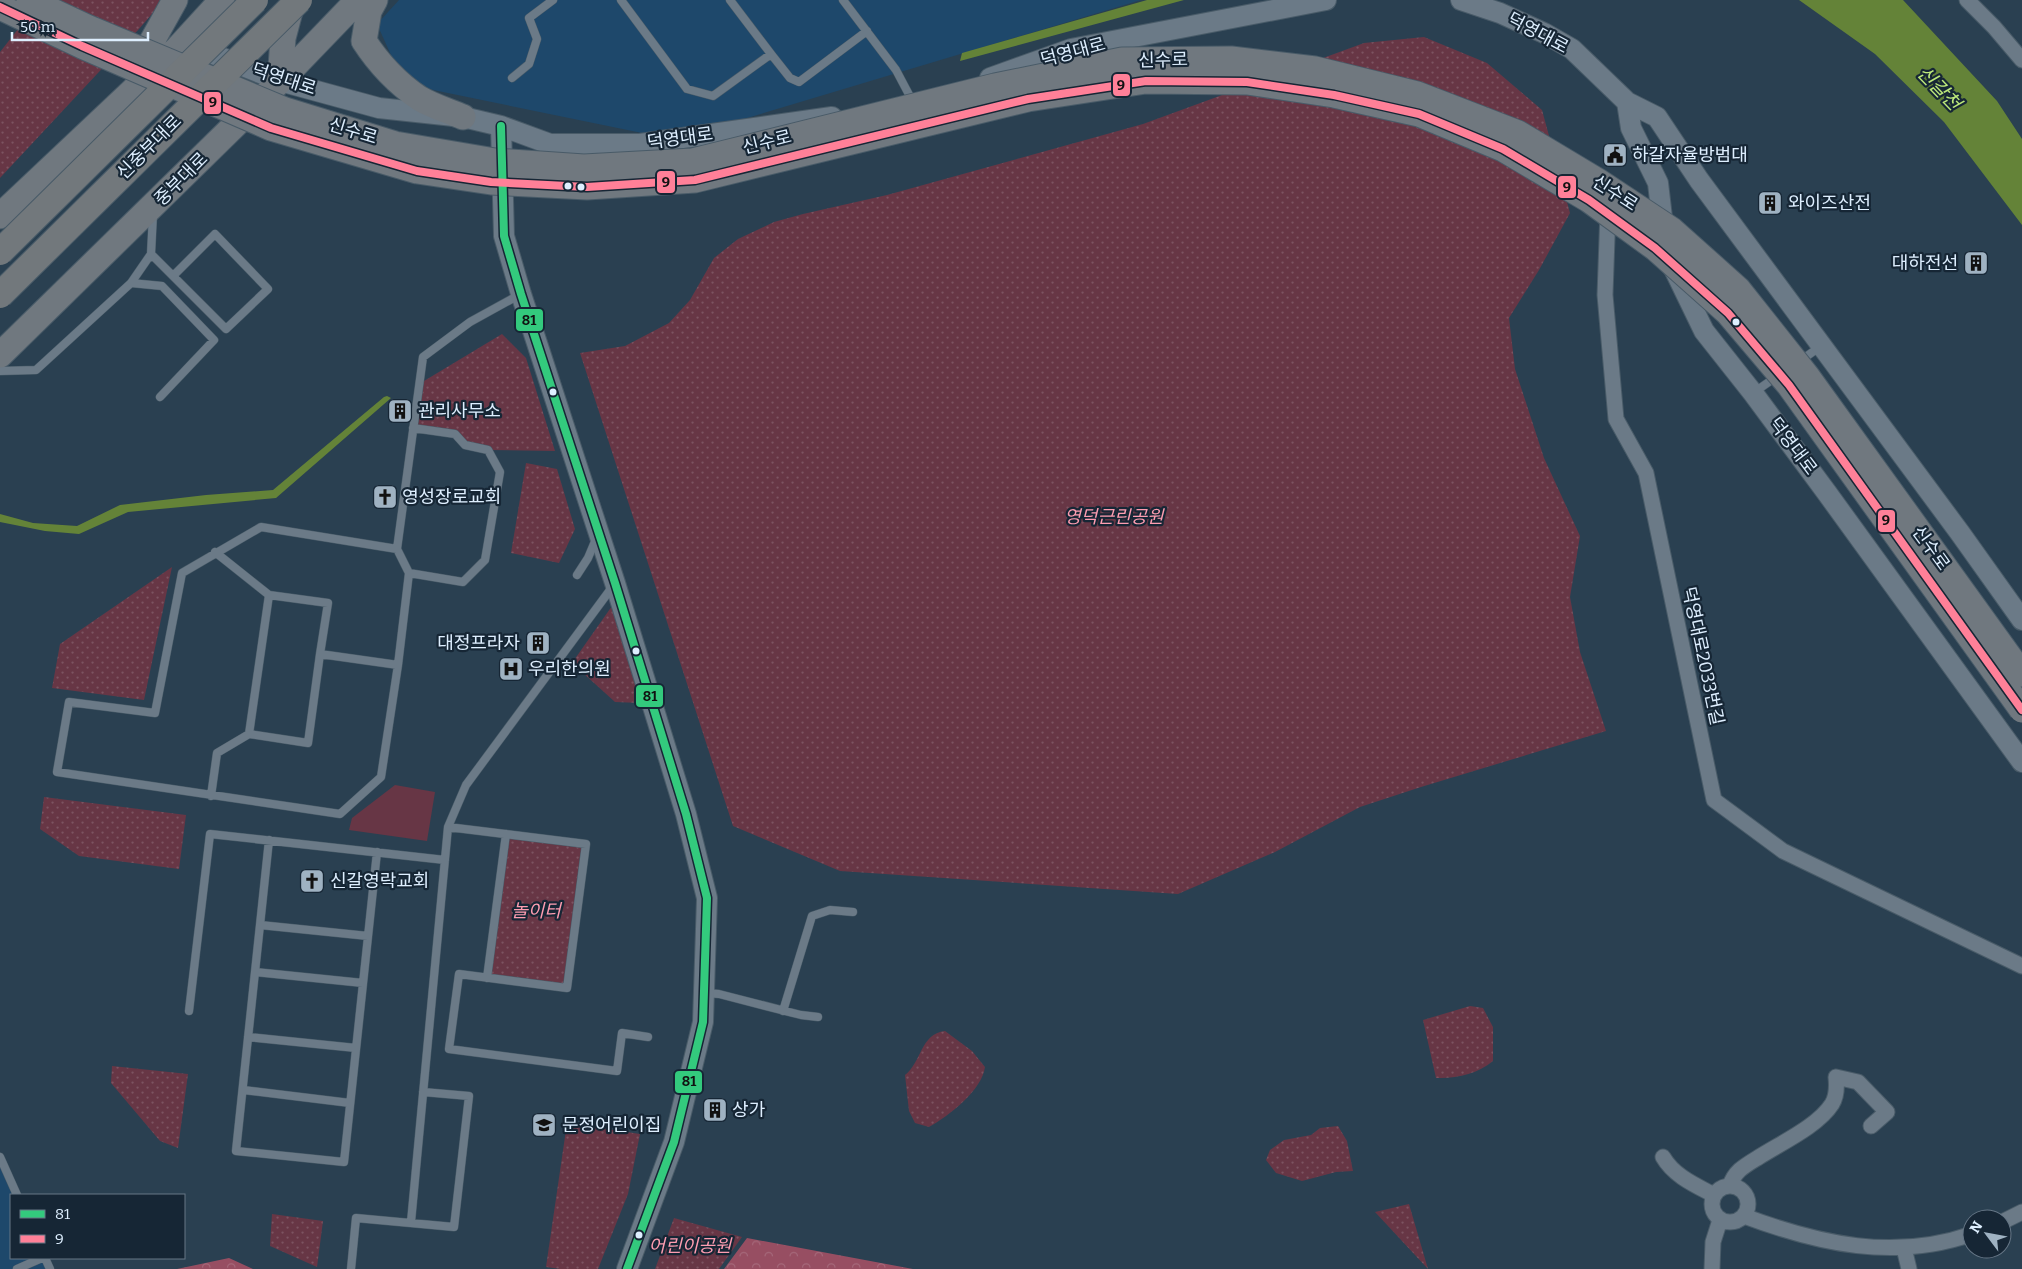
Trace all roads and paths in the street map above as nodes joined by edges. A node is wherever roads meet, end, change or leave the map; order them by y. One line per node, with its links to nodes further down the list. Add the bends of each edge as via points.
1 (9, 0): 18 (main road)
2 (29, 0): 61 (main road, 신수로, bridge, via 285,110 395,144 495,161 584,167 693,161 995,86 1122,60 1231,59 1314,70 1417,94 1518,133 1598,181 1672,230 1738,289 1807,376)
3 (175, 0): 27 (main road)
4 (222, 0): 20 (main road)
5 (255, 0): 35 (highway, 신중부대로, bridge)
6 (293, 0): 24 (main road, via 283,38)
7 (299, 0): 40 (highway, 신중부대로, bridge)
8 (358, 0): 24 (main road, 중부대로)
9 (375, 0): 28 (main road, via 369,11 364,41 376,60 420,98)
10 (553, 0): 23 (lane, via 529,18 537,39 530,64)
11 (621, 0): 21 (lane, via 687,89 712,96)
12 (730, 0): 21 (lane)
13 (844, 0): 19 (lane)
14 (1326, 0): 26 (street, 덕영대로, via 1071,49)
15 (1461, 0): 25 (street, 덕영대로, via 1500,13 1572,50)
16 (1967, 0): 22 (street)
17 (0, 7): 62 (main road, 신수로, bridge, via 271,128 417,170 491,182 587,187 695,180 1028,99 1146,81 1247,82 1334,95 1419,114 1503,149 1589,200 1655,248 1728,313 1789,385)
18 (0, 11)
19 (867, 31): 21 (lane, via 799,82 790,78); 26 (lane, via 896,70)
20 (183, 42): 24 (street, 덕영대로); 27 (main road)
21 (771, 54)
22 (2022, 60)
23 (512, 78)
24 (280, 81): 28 (street, 덕영대로, via 379,108); 32 (main road, 중부대로)
25 (1627, 102): 43 (street, 덕영대로, via 1657,117 1699,180); 48 (street, 덕영대로, via 1631,128 1658,183 1666,254 1704,331)
26 (914, 105): 30 (street, 덕영대로, via 640,144)
27 (116, 106): 33 (main road)
28 (463, 117): 29 (street, 덕영대로)
29 (501, 126): 30 (street, 덕영대로); 34 (street)
30 (550, 144): 34 (street, via 522,168 508,203)
31 (1606, 178): 74 (street, 덕영대로2033번길, via 1609,226 1605,295 1616,419 1646,473 1714,800 1783,851)
32 (153, 206): 36 (lane); 44 (main road, 중부대로)
33 (0, 216)
34 (504, 236): 39 (street)
35 (0, 252)
36 (151, 254): 37 (lane); 38 (lane)
37 (173, 276): 41 (lane); 41 (lane, via 215,234 268,289)
38 (131, 282): 42 (lane, via 162,286); 46 (lane, via 36,370)
39 (521, 294): 50 (lane, via 470,322 423,357); 51 (street)
40 (0, 295)
41 (226, 329): 42 (lane)
42 (214, 340): 49 (lane)
43 (1821, 346): 45 (lane); 58 (street, 덕영대로)
44 (0, 355)
45 (1791, 367)
46 (0, 371)
47 (1784, 372): 48 (lane)
48 (1753, 393): 64 (street, 덕영대로)
49 (160, 397)
50 (413, 428): 52 (lane); 54 (lane, via 455,434 465,445 488,450 500,472 485,560 464,582)
51 (599, 534): 55 (lane); 56 (street)
52 (397, 549): 53 (lane, via 261,527); 54 (lane)
53 (215, 552): 57 (lane); 65 (lane, via 182,573 155,713 70,702 57,772)
54 (409, 573): 60 (lane)
55 (577, 575)
56 (615, 583): 66 (lane, via 466,785); 78 (street, via 686,814 707,898)
57 (269, 595): 59 (lane, via 328,603); 63 (lane)
58 (2022, 620)
59 (320, 654): 60 (lane); 63 (lane, via 308,742)
60 (398, 664): 65 (lane, via 381,777 340,814)
61 (2022, 674)
62 (2022, 710)
63 (249, 734): 65 (lane, via 217,753)
64 (2022, 762)
65 (211, 796)
66 (448, 827): 67 (lane); 70 (lane)
67 (506, 834): 76 (lane); 76 (lane, via 586,844 567,988)
68 (269, 840): 69 (lane); 72 (lane); 80 (lane, via 210,834)
69 (377, 852): 70 (lane); 73 (lane)
70 (445, 860): 86 (lane)
71 (853, 912): 79 (lane, via 830,910 812,916)
72 (260, 925): 73 (lane); 75 (lane)
73 (368, 936): 77 (lane)
74 (2022, 966)
75 (255, 972): 77 (lane); 82 (lane)
76 (487, 978): 83 (lane, via 459,974 449,1050 617,1070 622,1034)
77 (363, 984): 84 (lane)
78 (704, 992): 79 (lane); 102 (street, via 703,1022 674,1142)
79 (783, 1011): 81 (lane)
80 (189, 1012)
81 (818, 1017)
82 (248, 1037): 84 (lane); 85 (lane)
83 (648, 1037)
84 (356, 1048): 87 (lane)
85 (242, 1090): 87 (lane); 87 (lane, via 236,1151 344,1162)
86 (423, 1092): 96 (lane); 96 (lane, via 469,1096 454,1227)
87 (350, 1102)
88 (1871, 1126): 91 (street, via 1887,1112 1858,1082 1836,1078 1836,1096 1827,1110 1740,1168)
89 (0, 1157): 92 (lane)
90 (1663, 1157): 93 (street, via 1677,1173)
91 (1730, 1186): 93 (street); 94 (street, via 1746,1194 1749,1206)
92 (17, 1194)
93 (1714, 1195): 95 (street, via 1712,1206)
94 (1744, 1216): 95 (street, via 1736,1222); 98 (street, via 1782,1231 1850,1246)
95 (1720, 1220): 103 (street, via 1713,1242)
96 (410, 1222): 101 (lane, via 356,1218)
97 (1962, 1237): 98 (street)
98 (1904, 1248): 104 (street)
99 (41, 1259): 100 (lane)
100 (18, 1269)
101 (351, 1269)
102 (627, 1269)
103 (1712, 1269)
104 (1909, 1269)

